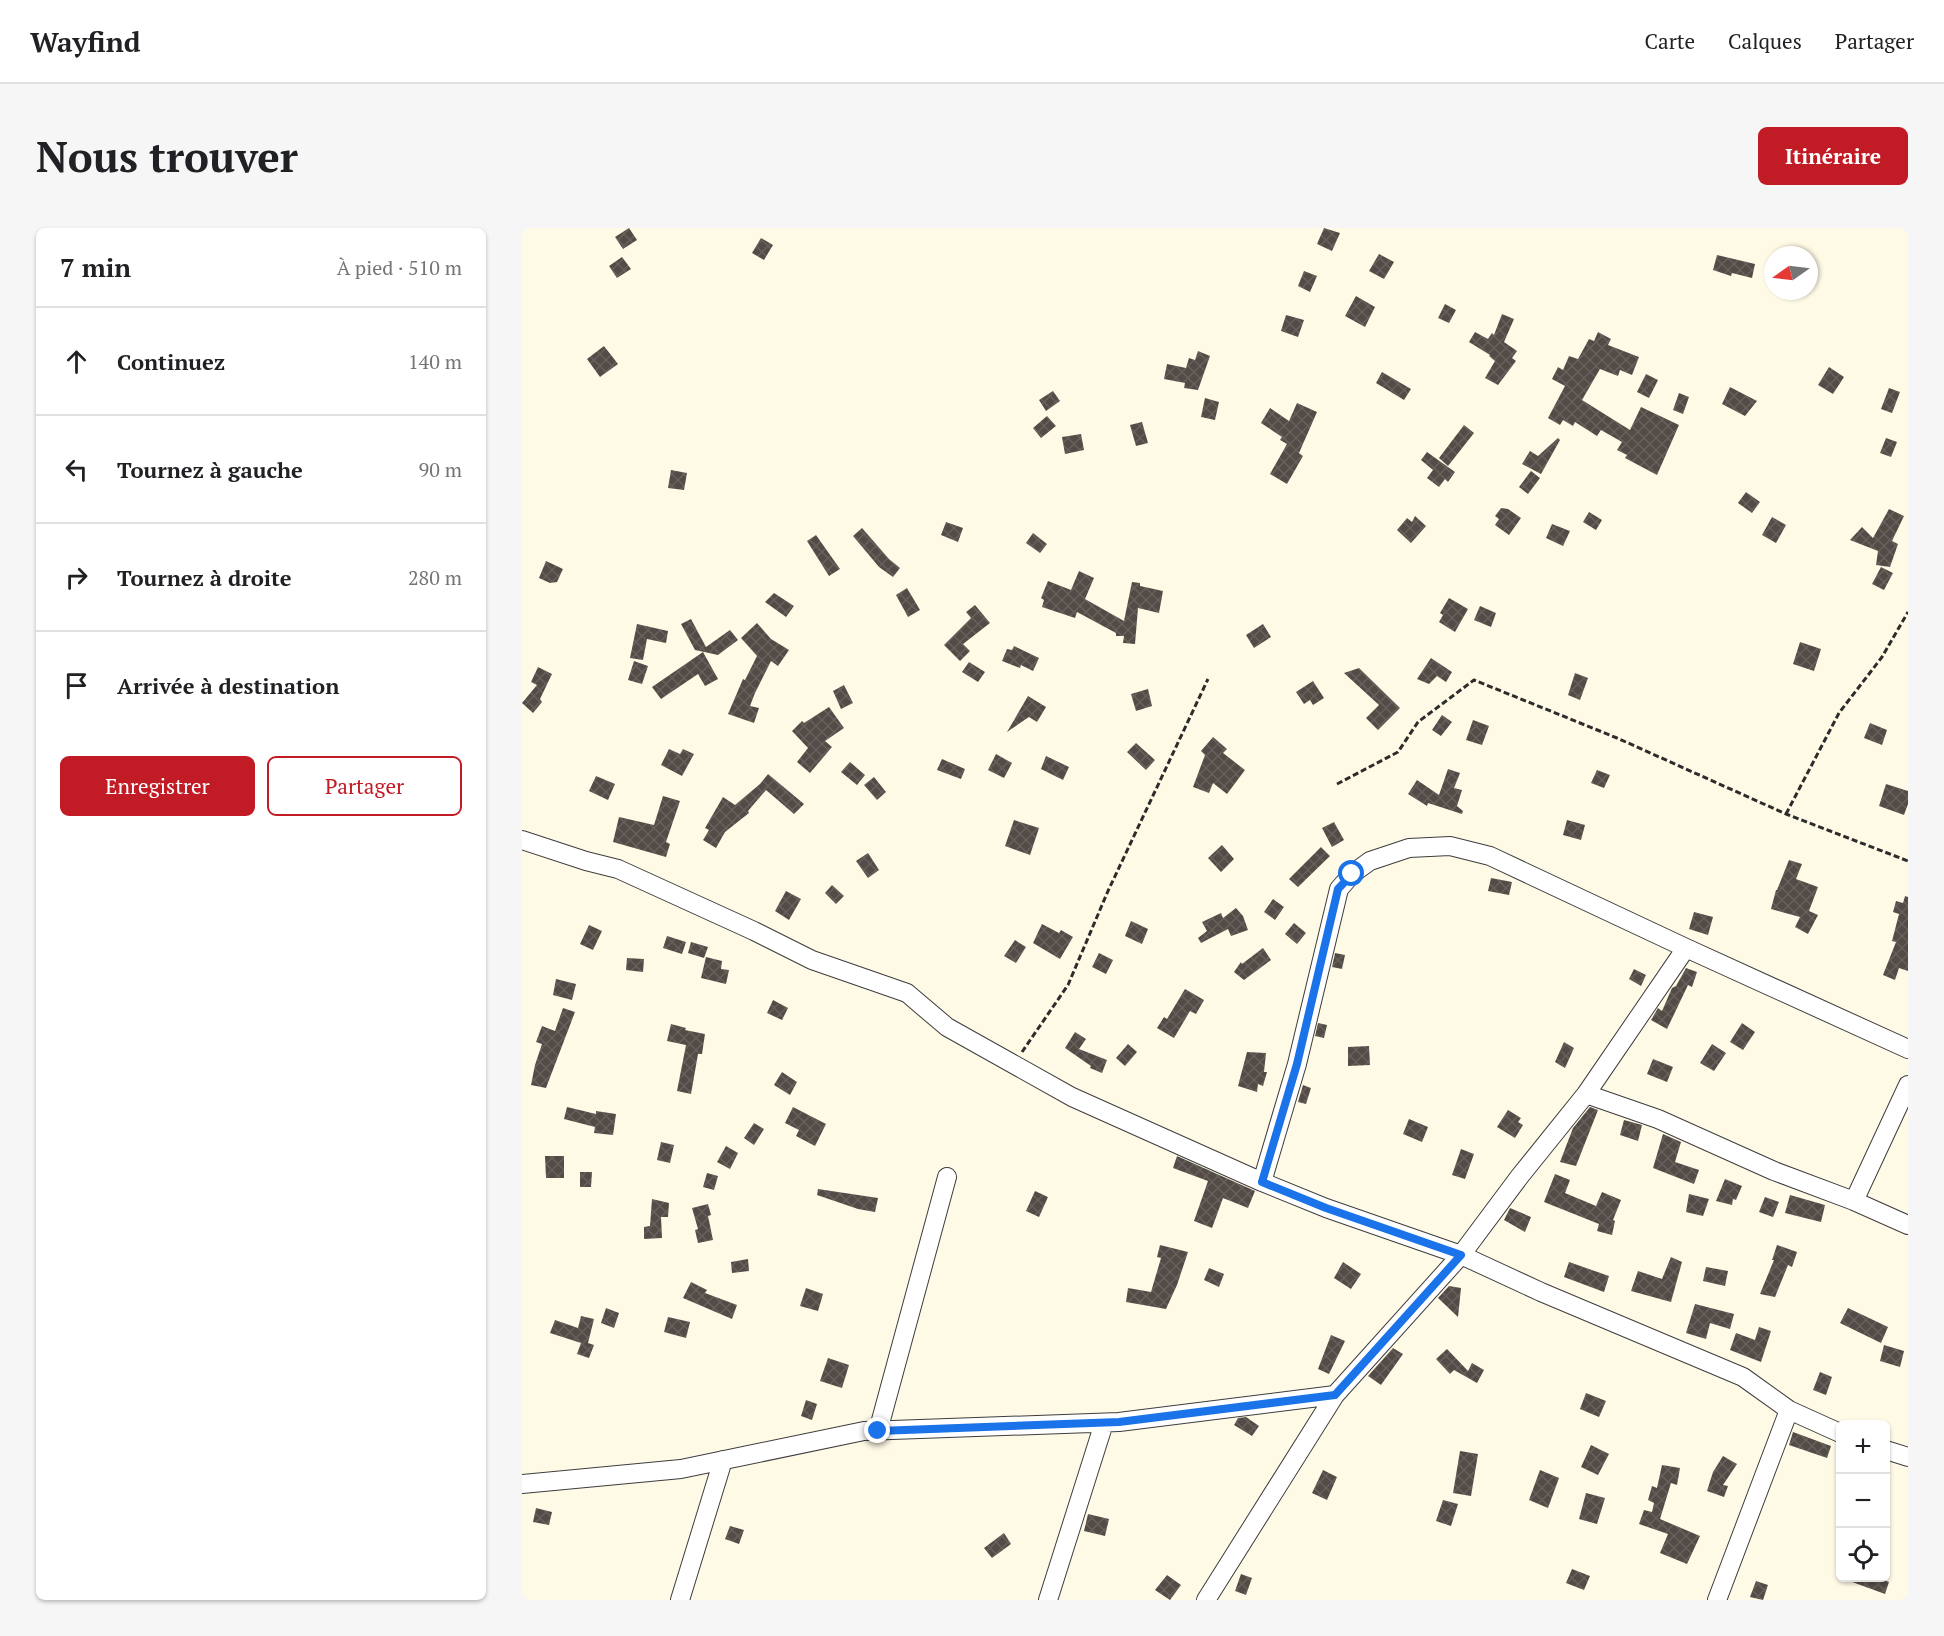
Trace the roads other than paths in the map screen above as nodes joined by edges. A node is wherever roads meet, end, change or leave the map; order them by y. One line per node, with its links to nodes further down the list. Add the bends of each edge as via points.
1 (522, 840): 7 (street, via 618,869 812,960 907,993 947,1027 1072,1097)
2 (1686, 948): 3 (street); 5 (street); 7 (street, via 1490,856 1450,846 1409,848 1370,861 1338,889 1297,1064)
3 (1908, 1049)
4 (1908, 1085): 8 (street)
5 (1586, 1094): 8 (street, via 1658,1119 1774,1172); 10 (street)
6 (947, 1177): 14 (street)
7 (1262, 1182): 10 (street)
8 (1854, 1201): 9 (street)
9 (1908, 1226)
10 (1461, 1255): 11 (street); 12 (street, via 1743,1377)
11 (1335, 1395): 13 (street); 22 (street)
12 (1789, 1410): 15 (street); 23 (street)
13 (1104, 1423): 14 (street); 21 (street)
14 (878, 1431): 18 (street)
15 (1836, 1431)
16 (1890, 1451): 17 (street)
17 (1908, 1457)
18 (723, 1460): 19 (street, via 681,1469); 20 (street)
19 (522, 1484)
20 (680, 1600)
21 (1048, 1600)
22 (1206, 1600)
23 (1717, 1600)

